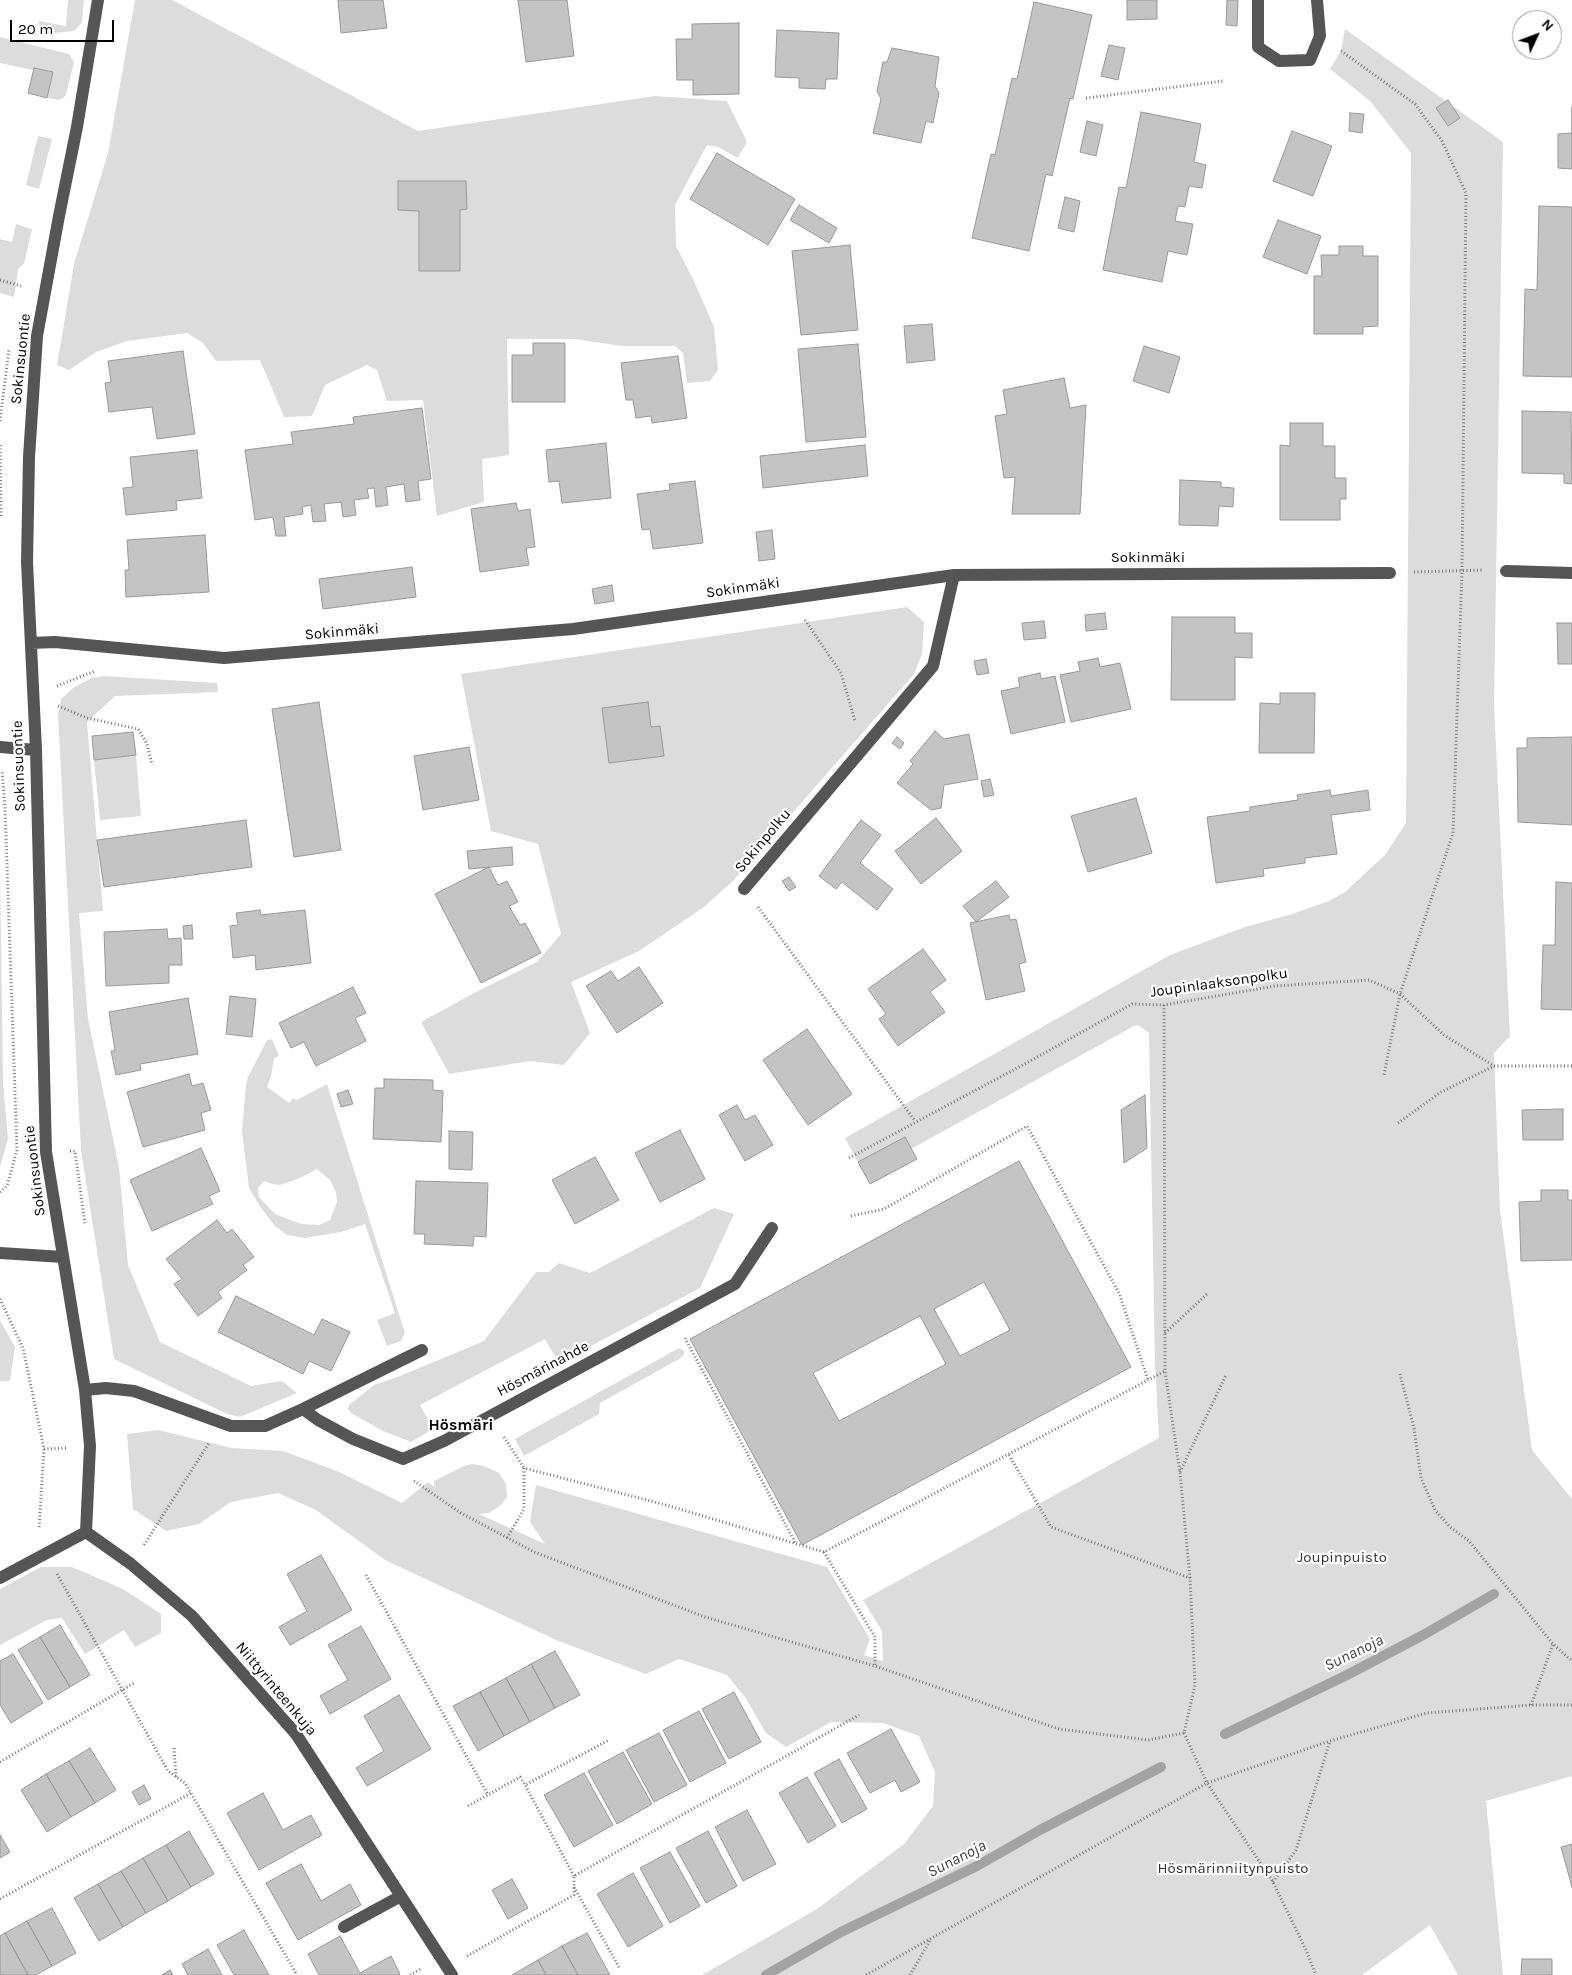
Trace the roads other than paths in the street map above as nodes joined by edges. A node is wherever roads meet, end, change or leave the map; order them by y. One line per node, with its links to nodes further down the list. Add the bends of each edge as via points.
1 (98, 0): 8 (street, Sokinsuontie, via 37,336 29,457 27,562)
2 (1258, 0): 3 (street, via 1258,47 1279,61 1310,60 1320,36)
3 (1317, 0)
4 (1506, 570): 6 (street)
5 (1390, 573): 7 (street, Sokinmäki)
6 (1572, 573)
7 (954, 575): 8 (street, Sokinmäki, via 573,629 224,658 55,642); 11 (street, Sokinpolku, via 933,666)
8 (31, 643): 10 (street, Sokinsuontie)
9 (0, 747): 10 (street)
10 (36, 750): 14 (street, Sokinsuontie, via 46,1152)
11 (744, 889)
12 (772, 1228): 17 (street, Hösmärinahde, via 735,1284 444,1441 403,1459 353,1439)
13 (0, 1253): 14 (street)
14 (64, 1257): 16 (street, Sokinsuontie)
15 (422, 1350): 17 (street)
16 (85, 1390): 17 (street, via 134,1391 231,1426 265,1426); 18 (street, Sokinsuontie, via 90,1446)
17 (304, 1409)
18 (86, 1532): 19 (street); 20 (street, Niittyrinteenkuja, via 131,1564 192,1616 296,1734)
19 (0, 1578)
20 (400, 1896): 21 (street); 22 (street, Niittyrinteenkuja)
21 (344, 1927)
22 (450, 1971)

